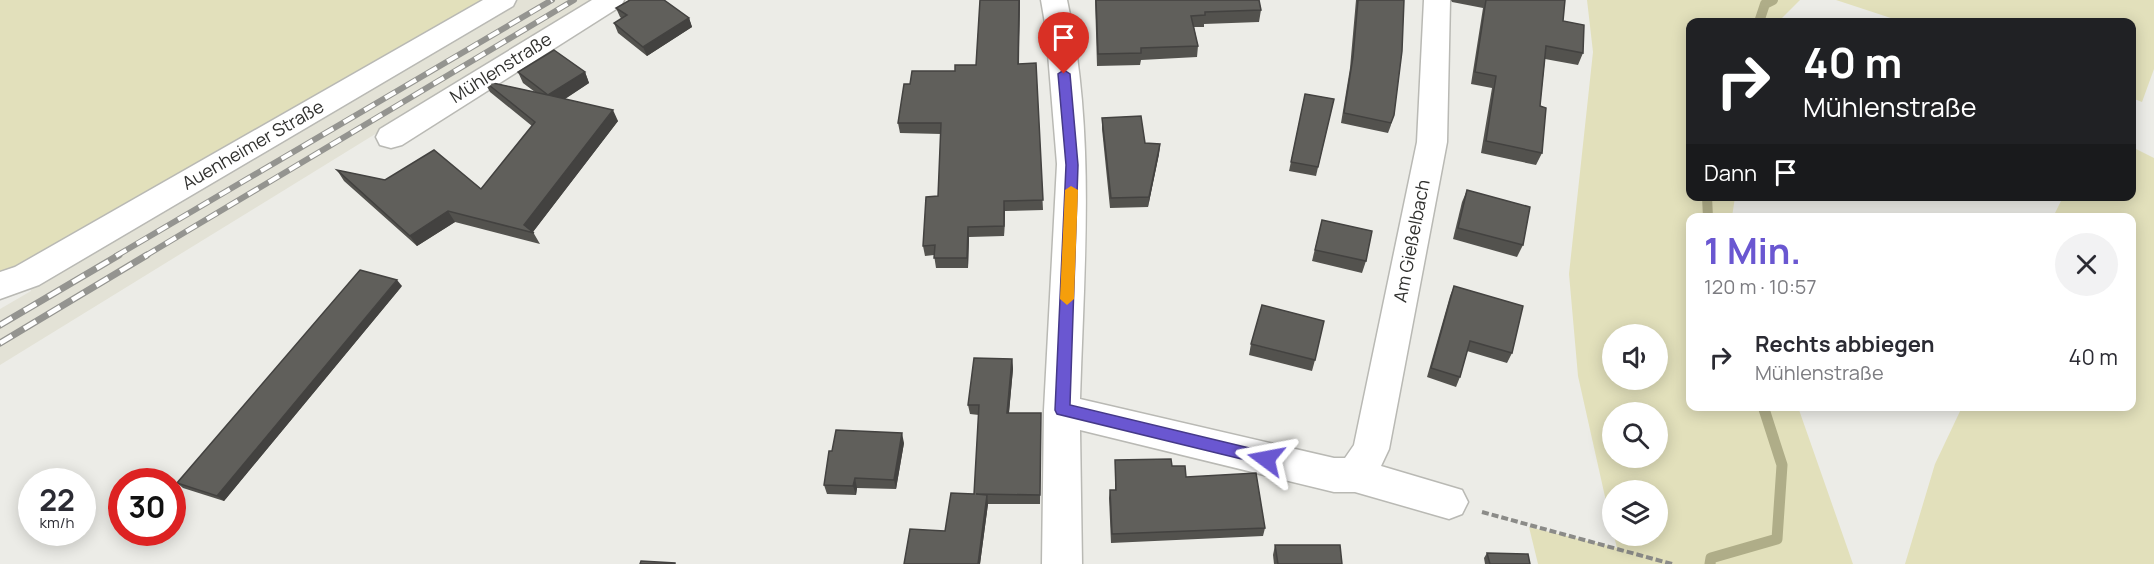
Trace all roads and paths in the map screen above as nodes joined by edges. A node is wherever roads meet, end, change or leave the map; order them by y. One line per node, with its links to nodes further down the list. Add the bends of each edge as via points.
1 (503, 0): 6 (street, Auenheimer Straße, via 37,270)
2 (611, 0): 5 (street, Mühlenstraße)
3 (1054, 0): 7 (street, via 1072,165)
4 (1437, 0): 8 (street, Am Gießelbach, via 1432,142 1371,449)
5 (391, 137)
6 (0, 286)
7 (1062, 410): 8 (street, via 1334,475); 10 (street)
8 (1355, 476): 9 (street)
9 (1449, 502): 11 (path)
10 (1062, 564)
11 (1672, 564)

